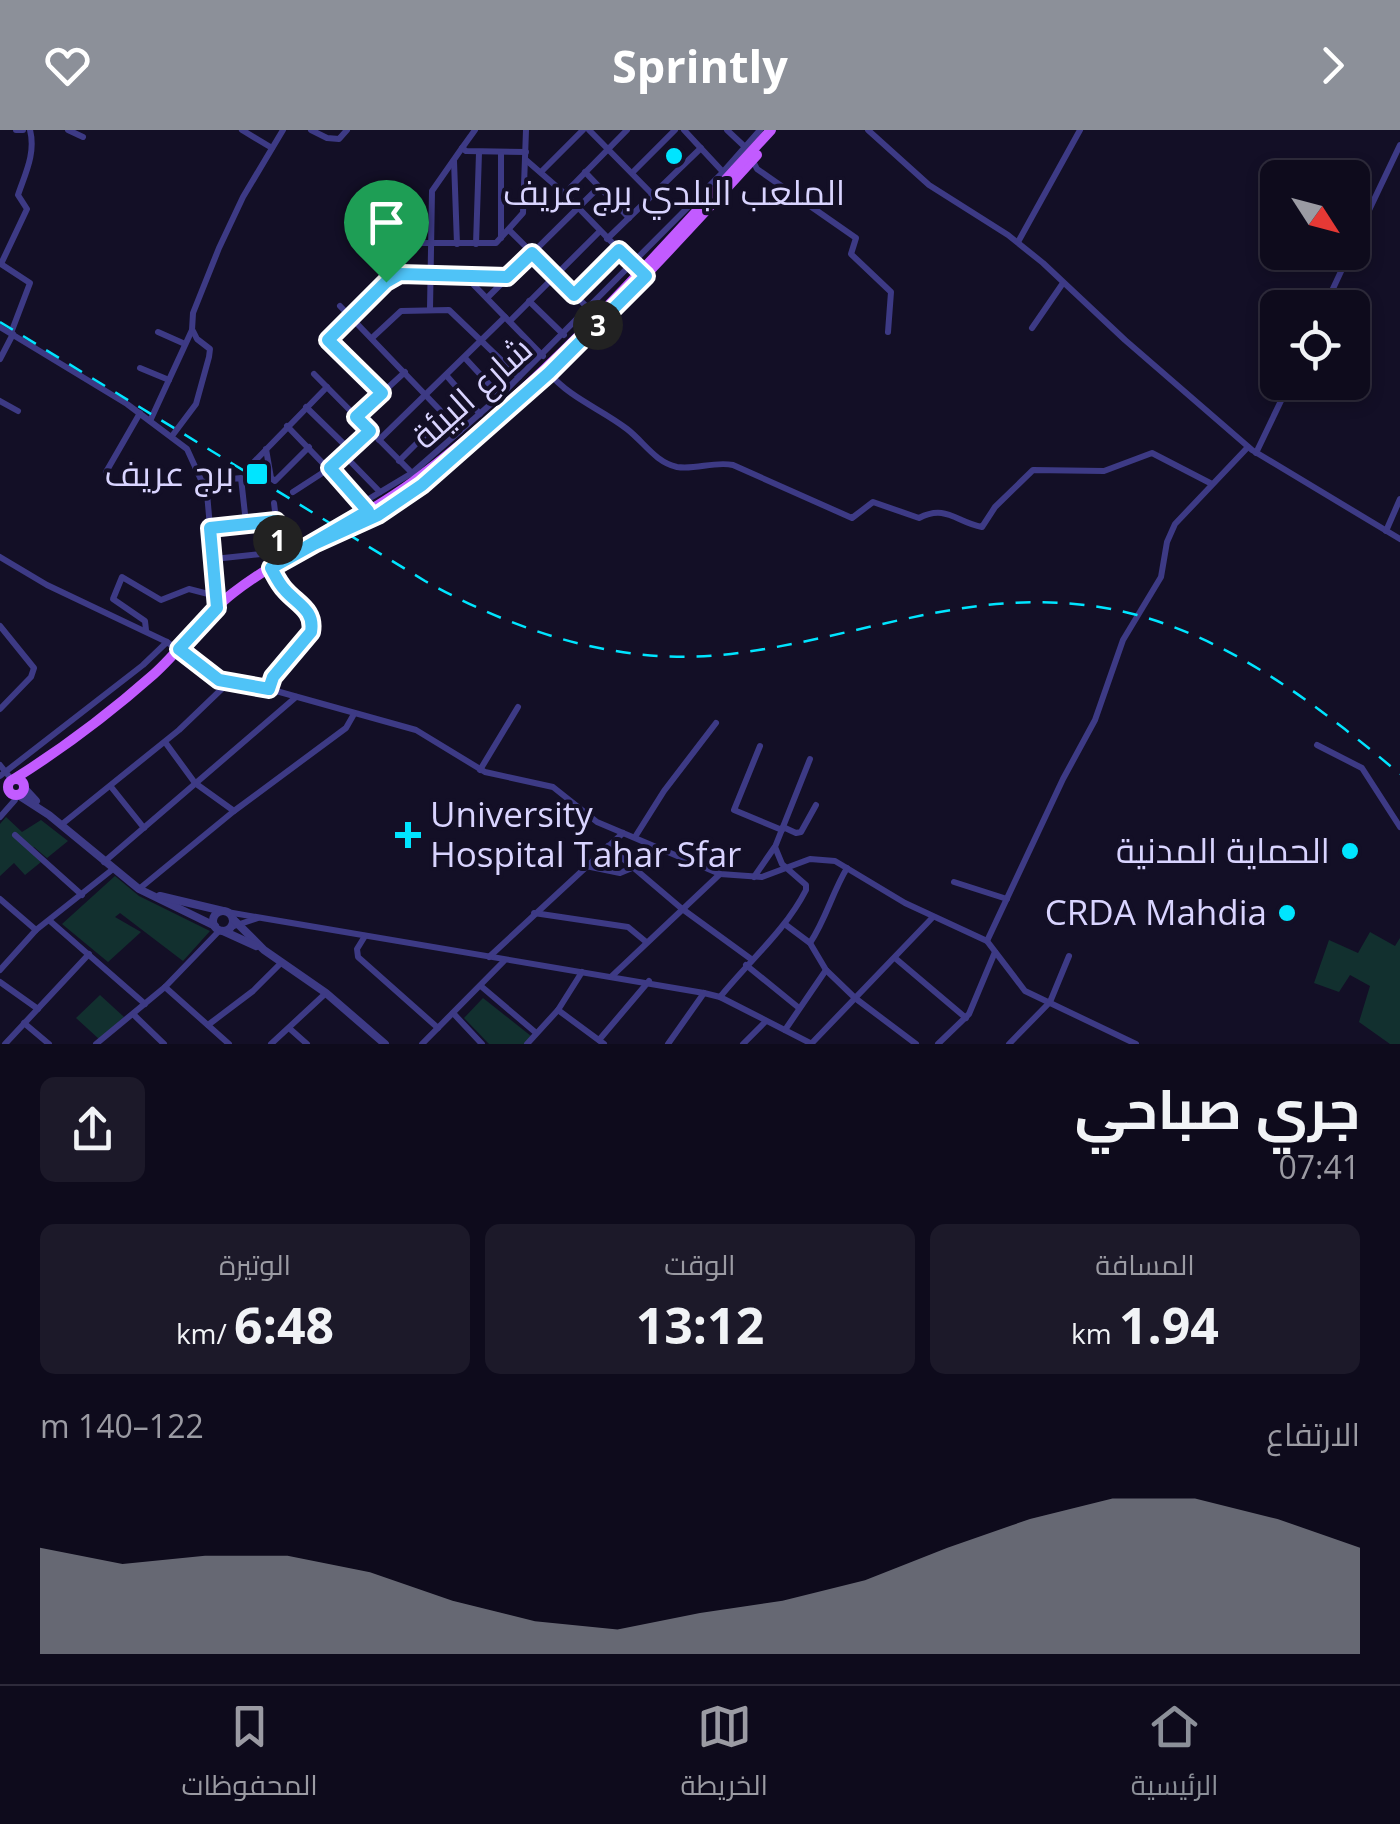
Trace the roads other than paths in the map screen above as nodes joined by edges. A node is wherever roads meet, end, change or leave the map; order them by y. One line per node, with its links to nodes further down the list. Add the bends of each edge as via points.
1 (23, 130): 71 (street, via 32,141 18,195 27,209 0,264 30,283)
2 (68, 130): 20 (street)
3 (242, 130): 22 (street)
4 (283, 130): 22 (street)
5 (311, 130): 6 (street, via 334,140)
6 (347, 130)
7 (475, 130): 23 (street)
8 (535, 130): 19 (street)
9 (586, 130): 25 (street); 31 (street)
10 (627, 130): 25 (street)
11 (675, 130): 34 (street)
12 (684, 130): 24 (street)
13 (726, 130): 28 (street)
14 (760, 130): 28 (street)
15 (771, 130): 28 (main road, شارع البيئة)
16 (780, 130): 28 (main road, شارع البيئة)
17 (868, 130): 45 (street, via 929,185)
18 (1080, 130): 45 (street)
19 (526, 134): 29 (street)
20 (82, 137)
21 (1400, 145): 39 (street)
22 (272, 148): 68 (street, via 219,248)
23 (462, 148): 26 (street); 30 (street)
24 (701, 148): 33 (street); 37 (street)
25 (608, 149): 32 (street); 34 (street)
26 (480, 153): 27 (street); 49 (street)
27 (500, 154): 29 (street); 43 (street)
28 (748, 154): 33 (street); 52 (main road, شارع البيئة); 70 (street, via 757,169 856,238 851,254 891,292)
29 (526, 156): 31 (street); 41 (street, via 524,210)
30 (454, 160): 47 (street, via 432,191); 48 (street)
31 (541, 172): 36 (street)
32 (585, 172): 35 (street); 36 (street)
33 (723, 172): 52 (street)
34 (632, 173): 37 (street)
35 (600, 187): 38 (street); 40 (street)
36 (564, 193): 38 (street)
37 (653, 195): 40 (street)
38 (578, 208): 42 (street); 51 (street)
39 (1370, 209)
40 (629, 218): 44 (street)
41 (509, 230): 43 (street); 51 (street)
42 (600, 231): 44 (street); 53 (street)
43 (501, 239): 49 (street)
44 (607, 239): 50 (street)
45 (1017, 242): 57 (street)
46 (396, 243): 47 (street)
47 (432, 244): 48 (street); 54 (street)
48 (456, 244): 49 (street)
49 (476, 244)
50 (619, 250): 52 (street); 58 (street)
51 (532, 253): 53 (street); 56 (street)
52 (639, 270): 63 (street); 81 (main road, شارع البيئة); 113 (main road, شارع البيئة, via 544,367)
53 (554, 276): 58 (street); 60 (street)
54 (430, 277): 55 (street); 62 (street); 64 (street, via 396,275)
55 (466, 277): 56 (street); 59 (street)
56 (507, 277): 59 (street)
57 (1063, 283): 67 (street); 105 (street)
58 (574, 295): 63 (street)
59 (487, 298): 65 (street)
60 (529, 301): 65 (street); 72 (street)
61 (340, 306): 64 (street)
62 (430, 309): 73 (street, via 402,311); 74 (street, via 453,312)
63 (589, 309): 72 (street)
64 (350, 316): 73 (street); 87 (street, via 329,341)
65 (508, 319): 74 (street); 76 (street)
66 (0, 326): 71 (street)
67 (1032, 328)
68 (192, 330): 75 (street); 102 (street, via 209,356 196,404)
69 (158, 332): 75 (street)
70 (888, 332)
71 (12, 333): 78 (street); 94 (street)
72 (564, 334): 76 (street)
73 (372, 338): 80 (street)
74 (483, 340): 77 (street); 84 (street)
75 (185, 344): 85 (street)
76 (543, 356): 84 (street)
77 (465, 358): 83 (street); 89 (street)
78 (0, 360)
79 (140, 368): 85 (street)
80 (406, 372): 87 (street); 88 (street)
81 (549, 373): 113 (main road, شارع البيئة); 115 (street, via 670,464 733,465 852,518 874,502 919,518 941,512 981,528 1033,470 1104,471 1155,453)
82 (314, 374): 86 (street)
83 (446, 375): 88 (street); 95 (street)
84 (519, 377): 89 (street)
85 (169, 380): 98 (street)
86 (326, 387): 92 (street); 97 (street)
87 (382, 393): 97 (street)
88 (426, 393): 96 (street); 103 (street)
89 (500, 396): 95 (street)
90 (1281, 400): 108 (street)
91 (0, 401): 93 (street)
92 (306, 407): 99 (street); 107 (street)
93 (18, 411)
94 (140, 412): 98 (street); 112 (street)
95 (480, 414): 101 (street)
96 (446, 415): 101 (street); 109 (street)
97 (356, 417): 100 (street)
98 (150, 420): 102 (street)
99 (287, 426): 104 (street); 106 (street)
100 (370, 431): 103 (street); 107 (street)
101 (460, 431): 113 (street)
102 (172, 436): 114 (street)
103 (378, 440): 109 (street)
104 (308, 447): 106 (street, via 274,481); 111 (street)
105 (1248, 447): 108 (street); 115 (street)
106 (266, 449): 110 (street)
107 (348, 453): 111 (street); 117 (street)
108 (1256, 453): 124 (street)
109 (399, 460): 113 (street)
110 (252, 464)
111 (330, 468): 116 (street); 120 (street)
112 (106, 472)
113 (417, 479): 117 (street); 120 (main road, شارع البيئة); 126 (main road, شارع البيئة, via 378,515)
114 (203, 482): 122 (street, via 241,478); 123 (street)
115 (1212, 484): 177 (street, via 1175,524 1161,577 1123,640 1095,720)
116 (293, 492)
117 (380, 492): 120 (street)
118 (1400, 498): 124 (street)
119 (274, 502): 121 (street)
120 (365, 507): 126 (main road, شارع البيئة)
121 (276, 521): 122 (street); 127 (street)
122 (246, 523): 123 (street)
123 (210, 528): 129 (street)
124 (1386, 531): 125 (street)
125 (1400, 540)
126 (314, 544): 127 (main road, شارع البيئة)
127 (282, 556): 129 (street); 130 (main road, شارع البيئة)
128 (0, 557): 135 (street)
129 (214, 559): 131 (street)
130 (271, 568): 132 (main road, شارع البيئة); 139 (street, via 313,625)
131 (215, 576): 132 (street); 133 (street)
132 (230, 596): 133 (main road, شارع البيئة)
133 (216, 602): 135 (street, via 184,590 161,600 122,577 113,599 145,621); 137 (main road, شارع البيئة)
134 (0, 626): 142 (street, via 34,668)
135 (146, 630): 136 (street)
136 (167, 642): 137 (street); 151 (street)
137 (179, 649): 138 (street); 151 (main road, شارع البيئة)
138 (229, 682): 139 (street); 145 (street)
139 (269, 689): 140 (street)
140 (296, 696): 143 (street); 150 (street)
141 (518, 707): 149 (street)
142 (0, 709)
143 (354, 714): 149 (street, via 424,733); 155 (street, via 346,728)
144 (716, 723): 163 (street)
145 (165, 742): 150 (street); 152 (street)
146 (1317, 744): 160 (street, via 1362,768)
147 (760, 746): 159 (street, via 734,810)
148 (810, 760): 159 (street)
149 (480, 770): 161 (street, via 552,788 598,822)
150 (196, 783): 155 (street); 158 (street)
151 (10, 784): 153 (main road); 156 (street, via 15,800); 157 (street)
152 (112, 788): 157 (street); 158 (street)
153 (0, 798)
154 (816, 805): 159 (street, via 802,832)
155 (234, 811): 175 (street)
156 (0, 817)
157 (61, 825): 166 (street)
158 (144, 828): 166 (street)
159 (782, 828): 165 (street)
160 (1400, 828)
161 (624, 832): 163 (street); 164 (street)
162 (16, 834): 176 (street)
163 (635, 837): 172 (street)
164 (608, 846): 167 (street); 168 (street)
165 (775, 847): 171 (street); 173 (street)
166 (104, 862): 170 (street)
167 (584, 866): 168 (street, via 620,873); 180 (street)
168 (632, 868): 179 (street)
169 (847, 868): 171 (street, via 818,858); 181 (street); 190 (street)
170 (113, 870): 175 (street); 176 (street)
171 (787, 870): 173 (street); 185 (street, via 807,887)
172 (720, 874): 173 (street); 179 (street)
173 (754, 877)
174 (954, 882): 177 (street)
175 (139, 889): 184 (street); 184 (street)
176 (82, 895): 183 (street)
177 (1007, 900): 189 (street)
178 (1, 901): 186 (street)
179 (680, 908): 188 (street); 199 (street)
180 (534, 914): 188 (street, via 628,927); 195 (street)
181 (933, 917): 189 (street); 196 (street)
182 (260, 918): 184 (street); 184 (street); 187 (street)
183 (50, 922): 186 (street); 193 (street)
184 (226, 923): 191 (street); 191 (street); 206 (street)
185 (786, 925): 190 (street); 199 (street)
186 (36, 930): 200 (street)
187 (364, 936): 195 (street); 224 (street, via 358,957)
188 (645, 941): 203 (street)
189 (987, 941): 192 (street)
190 (810, 943): 201 (street)
191 (264, 950): 198 (street)
192 (996, 951): 212 (street, via 1025,991); 219 (street)
193 (89, 954): 213 (street); 215 (street)
194 (1069, 956): 212 (street)
195 (488, 958): 197 (street)
196 (895, 958): 211 (street); 219 (street)
197 (504, 961): 202 (street); 207 (street)
198 (282, 962): 208 (street); 222 (street)
199 (749, 962): 210 (street); 214 (street)
200 (0, 970)
201 (826, 970): 211 (street); 214 (street)
202 (582, 972): 203 (street); 216 (street)
203 (611, 977): 204 (street)
204 (648, 981): 209 (street); 228 (street)
205 (0, 982): 215 (street)
206 (164, 987): 213 (street); 222 (street)
207 (482, 987): 217 (street); 226 (street)
208 (326, 993): 223 (street); 235 (street)
209 (704, 993): 210 (street); 239 (street)
210 (720, 997): 220 (street)
211 (855, 998): 241 (street); 242 (street)
212 (1050, 1002): 244 (street); 245 (street)
213 (145, 1004): 218 (street)
214 (799, 1008): 225 (street)
215 (38, 1009): 221 (street)
216 (558, 1010): 226 (street); 228 (street)
217 (453, 1013): 224 (street); 237 (street)
218 (132, 1014): 231 (street); 232 (street)
219 (966, 1018): 243 (street)
220 (766, 1021): 225 (street); 240 (street)
221 (24, 1023): 229 (street); 230 (street)
222 (208, 1025): 227 (street)
223 (289, 1028): 233 (street); 234 (street)
224 (438, 1028): 236 (street)
225 (785, 1030): 241 (street)
226 (535, 1032): 238 (street)
227 (222, 1042)
228 (602, 1042)
229 (4, 1044)
230 (49, 1044)
231 (96, 1044)
232 (164, 1044)
233 (271, 1044)
234 (307, 1044)
235 (385, 1044)
236 (422, 1044)
237 (482, 1044)
238 (527, 1044)
239 (668, 1044)
240 (744, 1044)
241 (811, 1044)
242 (916, 1044)
243 (938, 1044)
244 (1009, 1044)
245 (1136, 1044)

